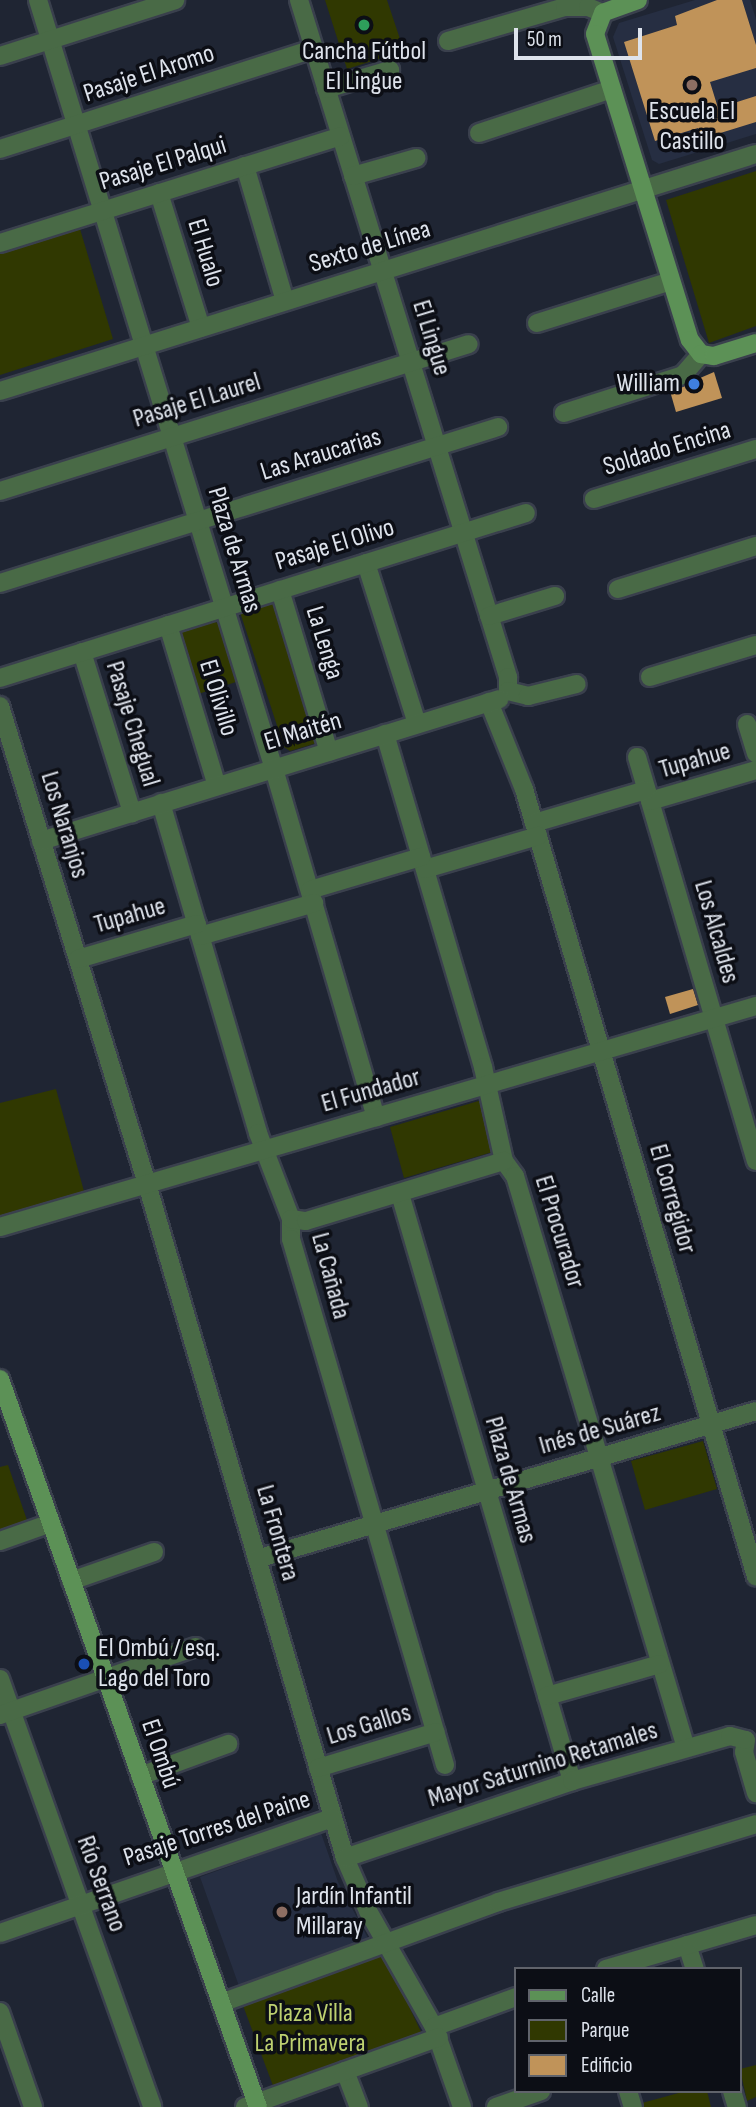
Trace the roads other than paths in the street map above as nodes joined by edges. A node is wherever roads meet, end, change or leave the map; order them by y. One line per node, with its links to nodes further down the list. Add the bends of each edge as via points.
1 (38, 0): 6 (street, Plaza de Armas)
2 (175, 0): 6 (street)
3 (299, 0): 8 (street, El Lingue)
4 (638, 0): 5 (street)
5 (603, 13): 7 (street, via 572,6); 12 (street, via 595,34)
6 (50, 40): 9 (street); 13 (street, Plaza de Armas)
7 (448, 41)
8 (314, 49): 11 (street, El Lingue); 13 (street, Pasaje El Aromo)
9 (0, 56)
10 (390, 70): 11 (street)
11 (326, 89): 15 (street, El Lingue)
12 (612, 89): 14 (street); 21 (street)
13 (76, 125): 16 (street, Pasaje El Aromo); 23 (street, Plaza de Armas)
14 (479, 132)
15 (341, 136): 19 (street, Pasaje El Palqui); 20 (street, El Lingue)
16 (0, 149)
17 (756, 154): 21 (street, Sexto de Línea)
18 (416, 158): 20 (street)
19 (245, 166): 22 (street, Pasaje El Palqui); 27 (street)
20 (353, 176): 25 (street, El Lingue)
21 (643, 189): 25 (street, Sexto de Línea); 26 (street)
22 (159, 193): 23 (street, Pasaje El Palqui); 29 (street, El Hualo)
23 (103, 211): 24 (street, Pasaje El Palqui); 32 (street, Plaza de Armas)
24 (0, 243)
25 (383, 271): 27 (street, Sexto de Línea); 34 (street, El Lingue)
26 (671, 281): 28 (street); 33 (street, via 690,340)
27 (285, 302): 29 (street, Sexto de Línea)
28 (537, 323)
29 (201, 328): 32 (street, Sexto de Línea)
30 (756, 343): 33 (street, via 713,356)
31 (469, 344): 34 (street, Pasaje El Laurel)
32 (144, 346): 35 (street, Sexto de Línea); 38 (street, Plaza de Armas)
33 (701, 354): 36 (street, via 683,375)
34 (411, 362): 38 (street, Pasaje El Laurel); 39 (street, El Lingue)
35 (0, 391)
36 (564, 413)
37 (498, 427): 39 (street, Las Araucarias)
38 (172, 437): 41 (street, Pasaje El Laurel); 44 (street, Plaza de Armas)
39 (437, 446): 44 (street, Las Araucarias); 45 (street, El Lingue)
40 (756, 449): 42 (street, Soldado Encina)
41 (0, 491)
42 (594, 499)
43 (526, 513): 45 (street, Pasaje El Olivo)
44 (198, 521): 48 (street, Las Araucarias); 52 (street, Plaza de Armas)
45 (463, 532): 47 (street, Pasaje El Olivo); 53 (street, El Lingue)
46 (756, 546): 49 (street)
47 (366, 563): 50 (street, Pasaje El Olivo); 63 (street)
48 (0, 583)
49 (618, 589)
50 (280, 590): 52 (street, Pasaje El Olivo); 66 (street, La Lenga)
51 (555, 596): 53 (street)
52 (225, 607): 54 (street, Pasaje El Olivo); 69 (street, Plaza de Armas)
53 (489, 615): 60 (street, El Lingue)
54 (168, 625): 56 (street, Pasaje El Olivo); 71 (street, El Olivillo)
55 (756, 645): 57 (street)
56 (82, 652): 58 (street, Pasaje El Olivo); 74 (street, Pasaje Chegual)
57 (650, 677)
58 (0, 678)
59 (577, 684): 60 (street, via 528,696)
60 (508, 691): 61 (street, El Maitén)
61 (489, 702): 63 (street, El Maitén); 75 (street, via 519,771)
62 (0, 706): 76 (street, Los Naranjos)
63 (417, 724): 65 (street, El Maitén)
64 (747, 724): 67 (street)
65 (385, 734): 66 (street, El Maitén); 77 (street, El Procurador)
66 (329, 752): 69 (street, El Maitén)
67 (756, 754)
68 (637, 757): 72 (street, Los Alcaldes)
69 (274, 769): 71 (street, El Maitén); 78 (street, Plaza de Armas)
70 (756, 770): 72 (street, Tupahue)
71 (217, 786): 73 (street, El Maitén)
72 (648, 796): 75 (street, Tupahue); 82 (street, Los Alcaldes)
73 (161, 803): 74 (street, El Maitén); 79 (street, La Cañada)
74 (132, 813): 76 (street, El Maitén)
75 (536, 830): 77 (street, Tupahue); 83 (street, El Corregidor)
76 (41, 841): 80 (street, Los Naranjos)
77 (423, 863): 78 (street, Tupahue); 84 (street, El Procurador)
78 (312, 897): 79 (street, Tupahue); 85 (street, Plaza de Armas)
79 (199, 930): 80 (street, Tupahue); 86 (street, La Cañada)
80 (78, 959): 89 (street, La Frontera)
81 (756, 1006): 82 (street, El Fundador)
82 (714, 1018): 83 (street, El Fundador); 88 (street, Los Alcaldes)
83 (601, 1051): 84 (street, El Fundador); 95 (street, El Corregidor)
84 (485, 1085): 85 (street, El Fundador); 87 (street, El Procurador, via 505,1150)
85 (376, 1117): 86 (street, El Fundador)
86 (267, 1149): 89 (street, El Fundador); 91 (street, La Cañada)
87 (504, 1161): 90 (street); 96 (street, El Procurador, via 515,1176)
88 (756, 1161)
89 (147, 1184): 92 (street, El Fundador); 102 (street, La Frontera)
90 (400, 1194): 91 (street, via 306,1221); 97 (street, Plaza de Armas)
91 (291, 1219): 99 (street, La Cañada, via 291,1239)
92 (0, 1227)
93 (0, 1379): 98 (street, El Ombú)
94 (756, 1412): 95 (street, Inés de Suárez)
95 (711, 1425): 96 (street, Inés de Suárez); 103 (street, El Corregidor)
96 (599, 1458): 97 (street, Inés de Suárez); 106 (street, El Procurador)
97 (486, 1492): 99 (street, Inés de Suárez); 109 (street, Plaza de Armas)
98 (51, 1523): 100 (street); 104 (street, El Ombú)
99 (374, 1525): 102 (street, Inés de Suárez); 111 (street, La Cañada)
100 (0, 1541)
101 (154, 1552): 104 (street)
102 (257, 1559): 116 (street, La Frontera)
103 (756, 1577)
104 (71, 1581): 107 (street, El Ombú)
105 (195, 1647): 107 (street)
106 (660, 1664): 109 (street); 114 (street, El Procurador)
107 (106, 1678): 110 (street); 117 (street, El Ombú)
108 (0, 1679): 110 (street, Río Serrano)
109 (547, 1696): 118 (street, Plaza de Armas)
110 (6, 1713): 124 (street, Río Serrano)
111 (436, 1732): 115 (street, La Cañada); 116 (street, Los Gallos)
112 (751, 1737): 114 (street, Mayor Saturnino Retamales, via 730,1736); 119 (street, via 744,1752)
113 (228, 1744): 117 (street)
114 (686, 1748): 118 (street, Mayor Saturnino Retamales)
115 (445, 1765)
116 (318, 1768): 120 (street, La Frontera)
117 (140, 1776): 123 (street, El Ombú)
118 (572, 1781): 122 (street, Mayor Saturnino Retamales)
119 (756, 1793)
120 (333, 1818): 122 (street, La Frontera); 123 (street, Pasaje Torres del Paine)
121 (756, 1824): 127 (street, via 542,1888)
122 (345, 1858): 127 (street, La Frontera)
123 (174, 1870): 124 (street, Pasaje Torres del Paine); 132 (street, El Ombú)
124 (80, 1904): 126 (street, Pasaje Torres del Paine); 139 (street, Río Serrano)
125 (756, 1925): 128 (street)
126 (0, 1933)
127 (387, 1945): 132 (street); 134 (street, La Frontera)
128 (687, 1945): 129 (street); 130 (street)
129 (613, 1967)
130 (694, 1967)
131 (514, 1998): 134 (street)
132 (221, 2003): 137 (street, El Ombú)
133 (0, 2012): 138 (street)
134 (437, 2032): 135 (street); 141 (street, La Frontera)
135 (345, 2071): 137 (street); 140 (street)
136 (535, 2093): 142 (street)
137 (253, 2106)
138 (33, 2107)
139 (152, 2107)
140 (359, 2107)
141 (462, 2107)
142 (496, 2107)

